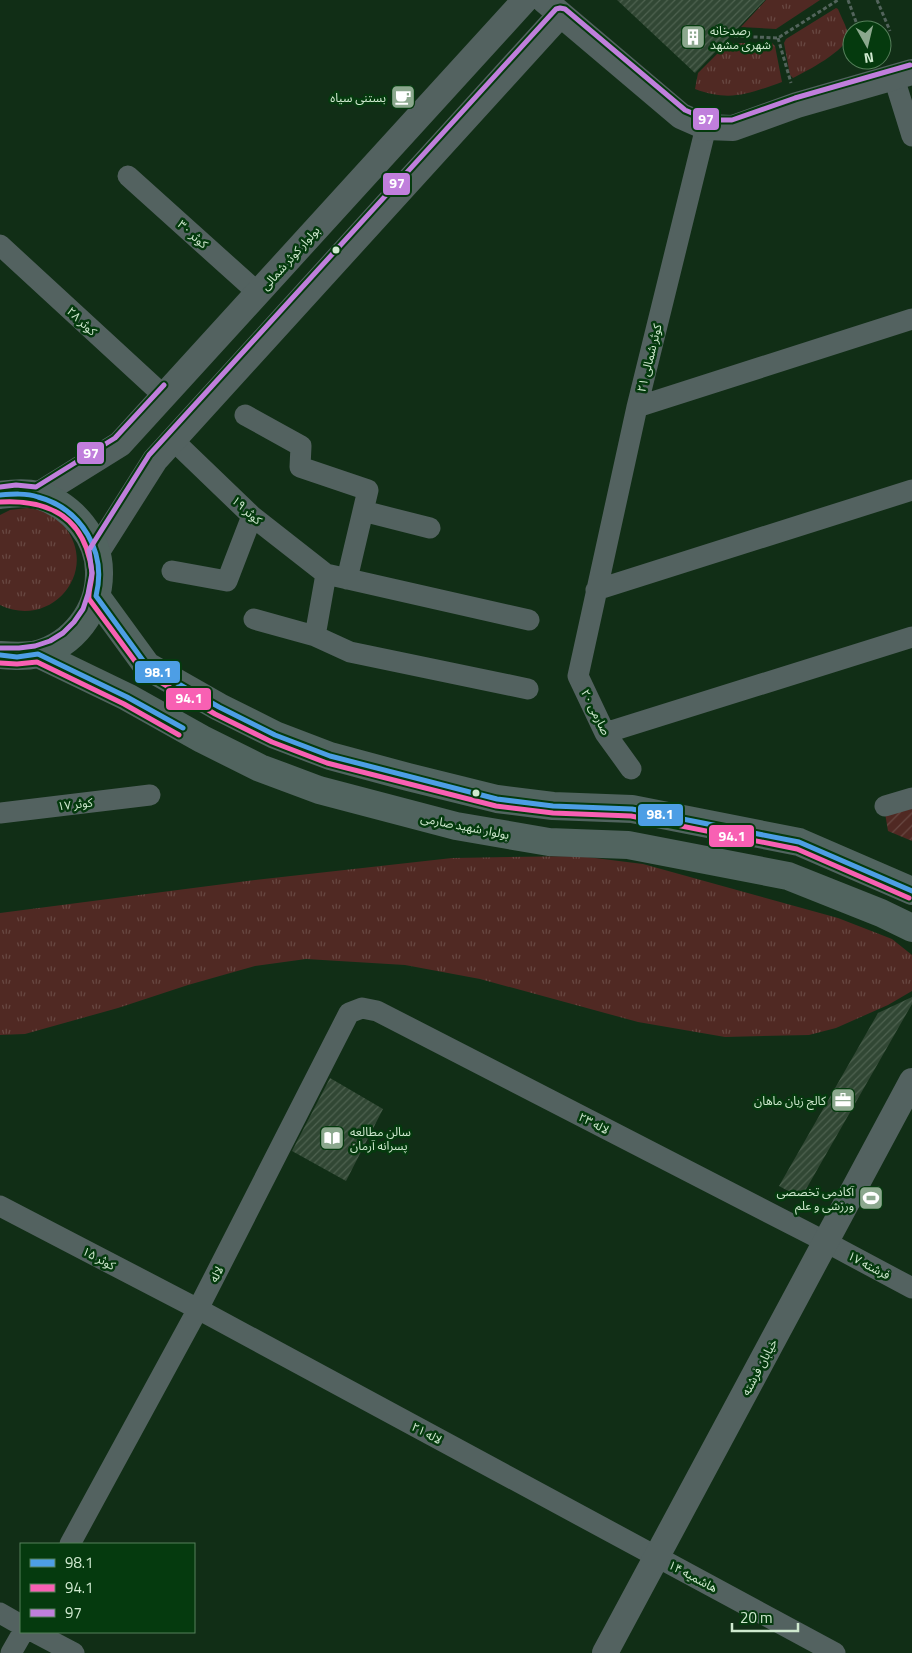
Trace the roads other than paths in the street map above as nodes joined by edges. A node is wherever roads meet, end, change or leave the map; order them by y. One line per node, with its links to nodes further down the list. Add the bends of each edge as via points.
1 (525, 0): 8 (street, بولوار کوثر شمالی)
2 (552, 7): 4 (street, via 681,116); 13 (street)
3 (903, 75): 4 (street, via 797,105 732,128); 5 (street)
4 (706, 127): 11 (street, کوثر شمالی ۲۱)
5 (912, 136)
6 (128, 176): 8 (street, کوثر ۳۰)
7 (0, 245): 10 (street, کوثر ۲۸)
8 (258, 293): 10 (street, بولوار کوثر شمالی)
9 (912, 319): 11 (street)
10 (164, 396): 16 (street, بولوار کوثر شمالی, via 120,444)
11 (637, 407): 24 (street, کوثر شمالی ۲۱)
12 (245, 415): 17 (street, via 301,446 300,467 368,490)
13 (173, 440): 18 (street, کوثر ۱۹); 20 (street, via 155,460)
14 (912, 490): 24 (street)
15 (0, 495): 16 (main road, via 16,492)
16 (38, 495): 20 (main road, via 58,503 75,516 88,533)
17 (363, 511): 19 (street); 23 (street)
18 (252, 516): 21 (street, via 227,581); 22 (street, کوثر ۱۹)
19 (430, 528)
20 (96, 553): 25 (main road, via 99,574)
21 (172, 570)
22 (326, 574): 23 (street); 28 (street)
23 (347, 579): 27 (street)
24 (596, 590): 33 (street, صارمی ۲۰, via 578,676)
25 (96, 596): 31 (main road, via 88,616 75,633 58,646); 39 (main road, via 147,666 275,735 330,756 497,799 553,806 632,809 800,842)
26 (254, 619): 28 (street)
27 (529, 620)
28 (315, 636): 32 (street, via 350,652)
29 (912, 637): 33 (street)
30 (0, 654): 31 (main road, via 17,657)
31 (38, 654): 40 (main road, بولوار شهید صارمی, via 127,696 260,768 319,790 456,826 549,842 628,845 788,876)
32 (528, 690)
33 (606, 733): 34 (street, صارمی ۲۰)
34 (631, 769)
35 (150, 795): 38 (street, کوثر ۱۷)
36 (912, 798): 37 (street)
37 (885, 806)
38 (0, 813)
39 (912, 890)
40 (912, 928)
41 (362, 1008): 44 (street, لاله ۲۳, via 377,1011); 46 (street, لاله, via 349,1013)
42 (912, 1081): 44 (street, خیابان فرشته)
43 (0, 1206): 46 (street, کوثر ۱۵)
44 (826, 1242): 45 (street, فرشته ۱۷); 48 (street, خیابان فرشته)
45 (912, 1288)
46 (198, 1309): 47 (street, لاله); 48 (street, لاله ۲۱)
47 (71, 1543)
48 (657, 1557): 55 (street, خیابان فرشته); 56 (street, هاشمیه ۱۴)
49 (0, 1613): 50 (street)
50 (20, 1623)
51 (22, 1633): 53 (street)
52 (36, 1633): 54 (street)
53 (11, 1653)
54 (74, 1653)
55 (605, 1653)
56 (835, 1653)

